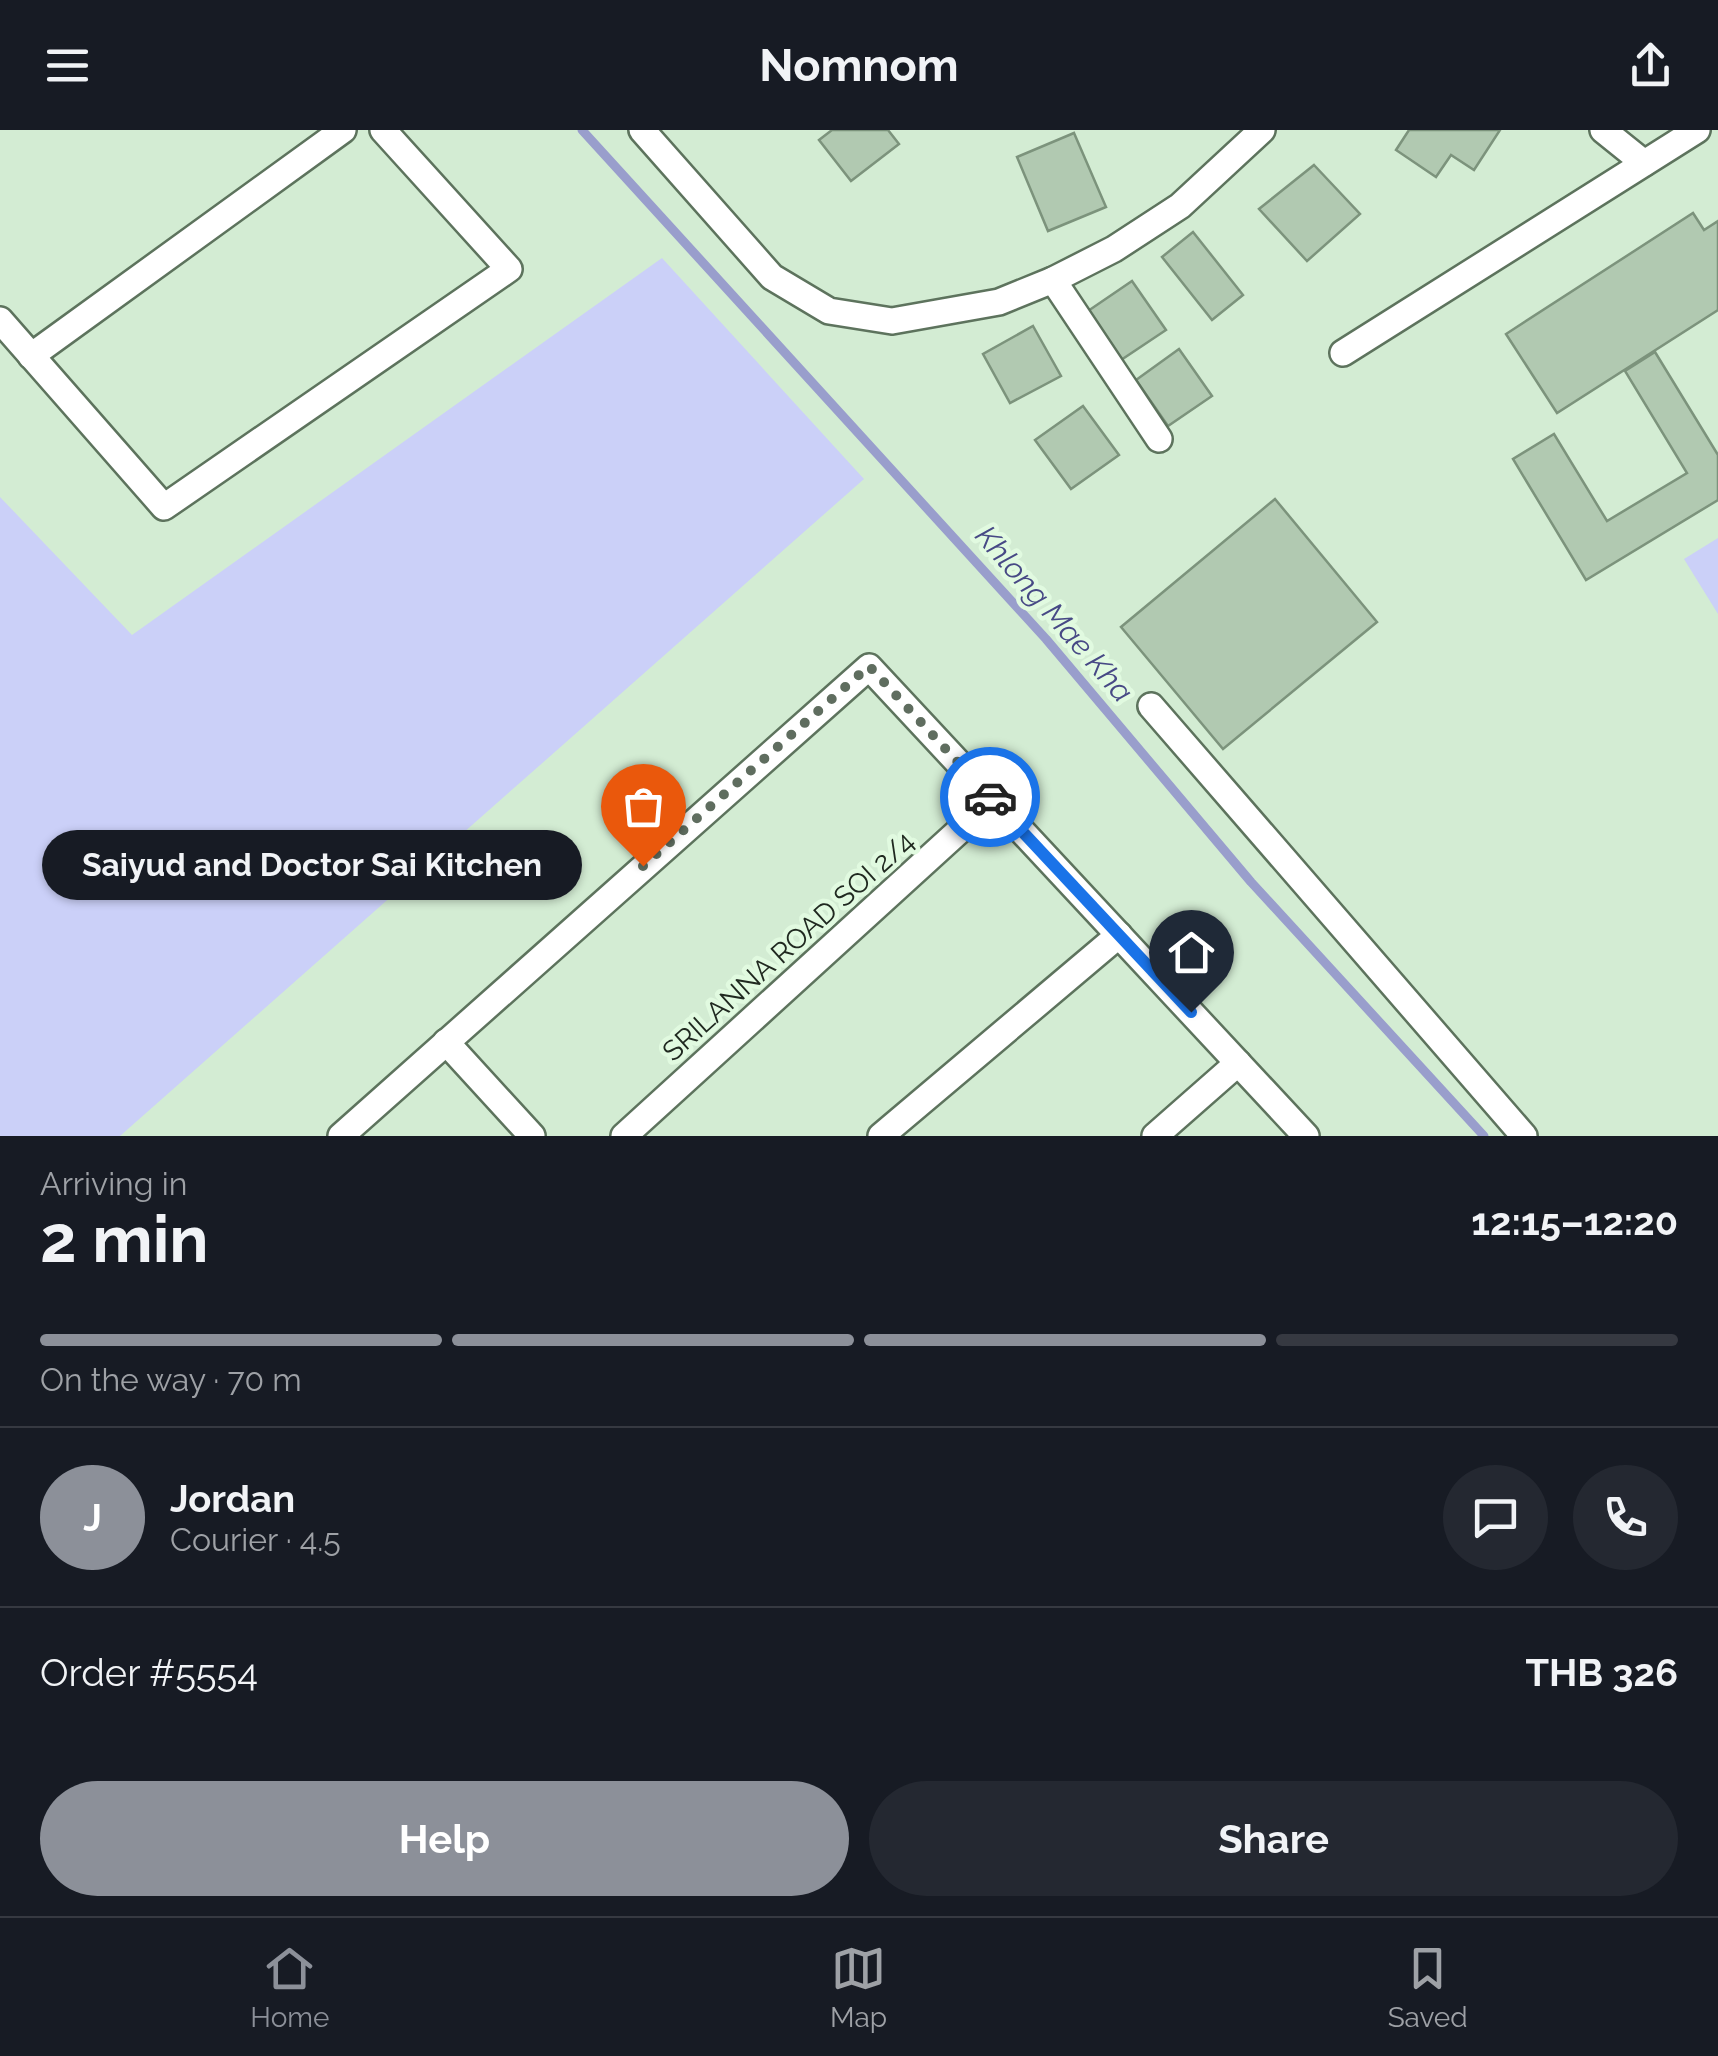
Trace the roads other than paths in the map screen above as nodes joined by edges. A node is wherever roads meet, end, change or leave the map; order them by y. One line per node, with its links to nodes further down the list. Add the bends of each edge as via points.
1 (343, 130): 11 (street)
2 (383, 130): 11 (street, via 510,269 164,507)
3 (642, 130): 8 (street, via 772,277 829,311 892,321 998,302)
4 (1262, 130): 8 (street, via 1180,206)
5 (1604, 130): 7 (street)
6 (1697, 130): 7 (street)
7 (1644, 163): 10 (street)
8 (1053, 280): 12 (street)
9 (0, 320): 11 (street)
10 (1343, 353)
11 (31, 356)
12 (1159, 439)
13 (1152, 706): 24 (street)
14 (993, 800): 15 (street); 16 (street, via 869,666); 20 (street, SRILANNA ROAD SOI 2/4)
15 (1119, 936): 17 (street); 21 (street)
16 (446, 1042): 18 (street); 19 (street)
17 (1238, 1064): 22 (street); 23 (street)
18 (341, 1136)
19 (532, 1136)
20 (624, 1136)
21 (880, 1136)
22 (1155, 1136)
23 (1306, 1136)
24 (1524, 1136)

